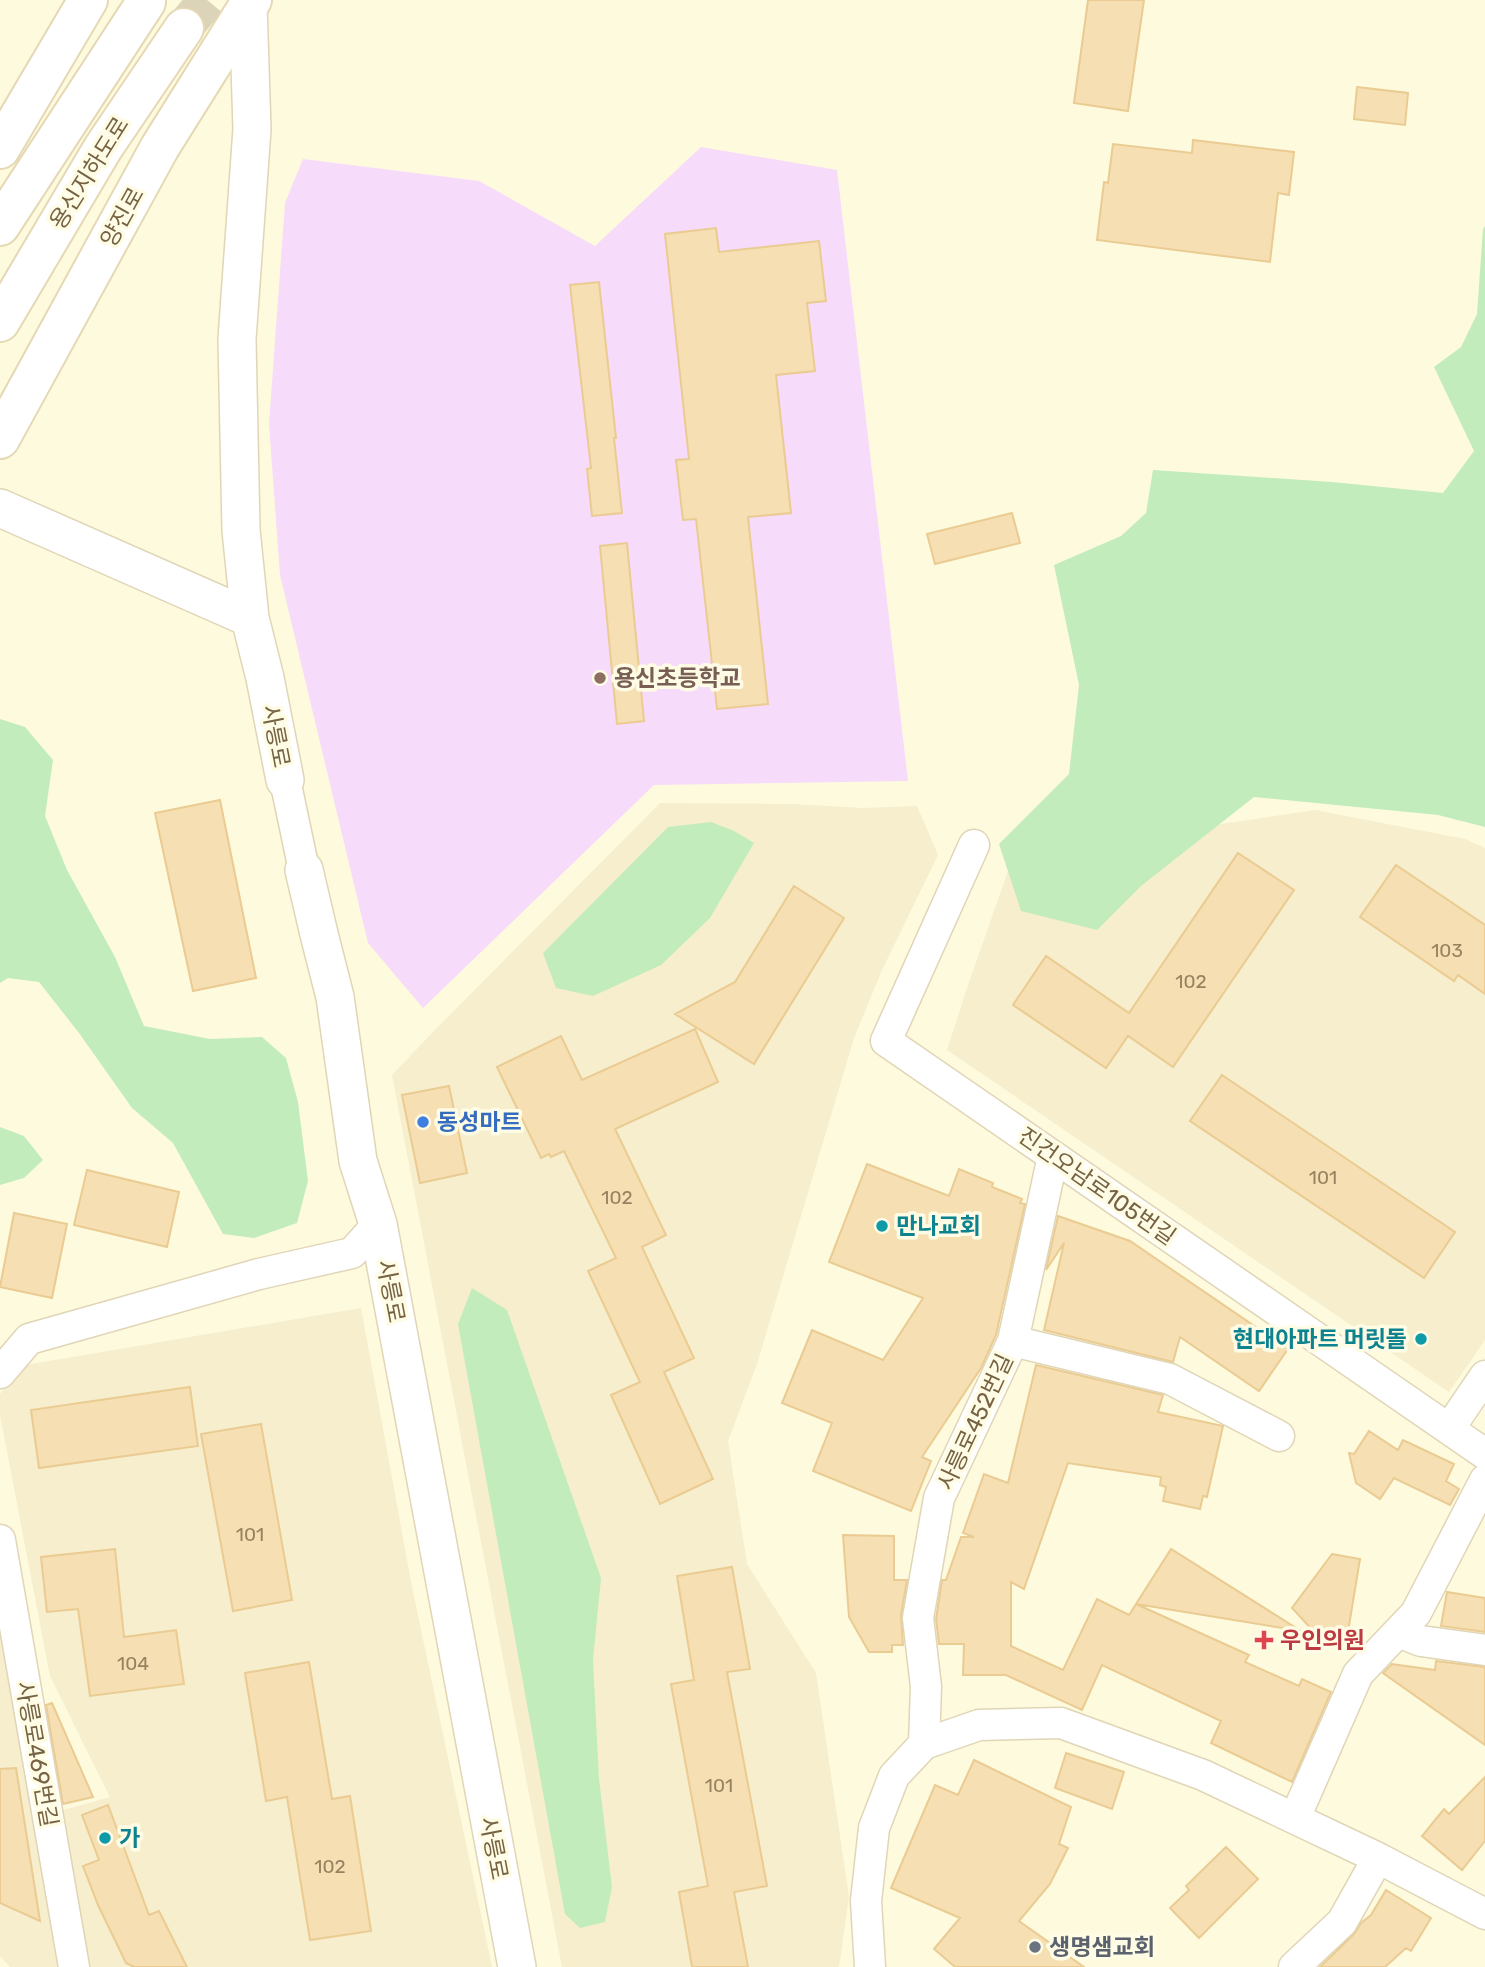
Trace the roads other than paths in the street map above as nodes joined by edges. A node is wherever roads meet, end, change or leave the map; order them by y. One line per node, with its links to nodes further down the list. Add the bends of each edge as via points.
1 (88, 0): 5 (main road)
2 (250, 1): 8 (main road, 양진로, via 160,147); 10 (street, 사릉로, via 252,129 237,339 241,530)
3 (145, 2): 6 (main road, 용신지하도로)
4 (184, 28): 7 (main road, 용신지하도로, via 103,148)
5 (0, 149)
6 (0, 226)
7 (0, 322)
8 (0, 439)
9 (0, 508): 10 (street)
10 (250, 618): 11 (street, 사릉로)
11 (285, 780): 13 (street, 사릉로)
12 (974, 845): 14 (street, 진건오남로105번길, via 886,1041)
13 (304, 870): 15 (street, 사릉로, via 335,997 358,1161)
14 (1053, 1156): 16 (street, 사릉로452번길); 19 (street, 진건오남로105번길)
15 (378, 1224): 17 (street, via 352,1253 29,1339); 31 (street, 사릉로)
16 (1013, 1341): 20 (street, via 1170,1379); 26 (street, 사릉로452번길, via 939,1498 918,1618 926,1687)
17 (0, 1373)
18 (1485, 1376): 19 (street)
19 (1449, 1429): 21 (street, 진건오남로105번길)
20 (1279, 1436)
21 (1485, 1454)
22 (1485, 1480): 24 (street, via 1416,1613)
23 (0, 1540): 30 (street, 사릉로469번길)
24 (1398, 1632): 25 (street, via 1421,1641); 27 (street, via 1359,1674)
25 (1485, 1650)
26 (924, 1744): 27 (street, via 979,1725 1061,1723 1203,1775); 32 (street, via 894,1776 873,1828 866,1901)
27 (1295, 1818): 28 (street)
28 (1378, 1858): 29 (street); 33 (street, via 1342,1922)
29 (1485, 1914)
30 (74, 1967)
31 (517, 1967)
32 (870, 1967)
33 (1294, 1967)

